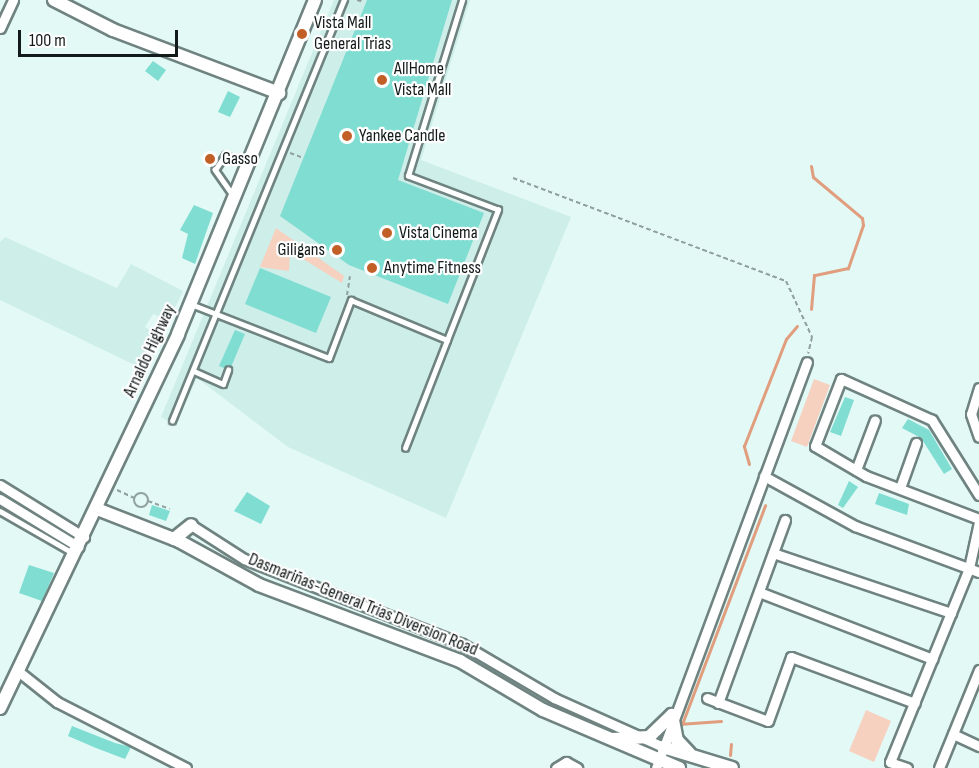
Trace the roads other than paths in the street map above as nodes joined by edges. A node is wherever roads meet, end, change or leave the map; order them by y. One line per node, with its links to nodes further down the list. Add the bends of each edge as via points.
1 (13, 0): 6 (street)
2 (54, 0): 7 (street, via 113,30)
3 (315, 0): 7 (street, Arnaldo Highway)
4 (344, 0): 11 (lane)
5 (462, 0): 14 (lane, via 408,176 498,210)
6 (0, 28)
7 (279, 93): 8 (street, Arnaldo Highway)
8 (249, 164): 9 (street, Arnaldo Highway); 9 (lane, via 225,155 215,170)
9 (235, 199): 10 (street, Arnaldo Highway)
10 (191, 304): 11 (lane); 30 (street, Arnaldo Highway)
11 (218, 315): 12 (lane); 17 (lane)
12 (247, 326): 13 (lane); 14 (lane, via 329,358 351,300)
13 (244, 334)
14 (447, 340): 23 (lane)
15 (807, 362): 25 (street)
16 (228, 370): 17 (lane, via 223,384)
17 (194, 371): 20 (lane)
18 (979, 388): 21 (street, via 971,414)
19 (875, 420): 24 (street)
20 (172, 421)
21 (979, 437)
22 (916, 443): 27 (street)
23 (405, 448)
24 (856, 470): 27 (street); 28 (street, via 815,446 841,379 932,420)
25 (764, 476): 38 (street, via 846,522); 51 (street)
26 (0, 485): 36 (street)
27 (900, 488): 33 (street)
28 (979, 495)
29 (0, 499): 36 (street)
30 (97, 509): 35 (street, Dasmariñas-General Trias Diversion Road); 36 (street, Arnaldo Highway)
31 (0, 511): 36 (lane)
32 (785, 520): 37 (street)
33 (979, 521): 38 (street)
34 (191, 525): 35 (street); 54 (street, Dasmariñas-General Trias Diversion Road, via 244,560 462,644 554,698)
35 (174, 539): 53 (street, Dasmariñas-General Trias Diversion Road, via 259,585 460,662 528,703)
36 (79, 546): 44 (street, Arnaldo Highway)
37 (774, 553): 40 (street); 41 (street)
38 (969, 568): 39 (street); 41 (street)
39 (979, 572)
40 (759, 592): 42 (street); 48 (street)
41 (951, 613): 42 (street)
42 (933, 659): 49 (street)
43 (979, 670): 45 (street)
44 (18, 671): 50 (street, Arnaldo Highway); 60 (street, via 57,702)
45 (969, 696): 47 (street); 52 (street)
46 (707, 698): 48 (street)
47 (979, 701)
48 (718, 703): 49 (street, via 768,721 791,657)
49 (915, 703): 66 (street, via 890,762)
50 (0, 708)
51 (672, 715): 54 (street, via 660,730); 57 (street); 58 (street, via 677,740)
52 (953, 734): 56 (street); 67 (street)
53 (598, 735): 54 (street); 55 (street, Dasmariñas-General Trias Diversion Road)
54 (641, 737): 57 (street, Dasmariñas-General Trias Diversion Road)
55 (622, 746): 59 (street, Dasmariñas-General Trias Diversion Road); 63 (street)
56 (979, 746)
57 (663, 747): 58 (street, Dasmariñas-General Trias Diversion Road); 59 (street)
58 (693, 756): 65 (street, Dasmariñas-General Trias Diversion Road)
59 (657, 765): 64 (street, Dasmariñas-General Trias Diversion Road)
60 (186, 768)
61 (556, 768): 62 (street, via 566,762)
62 (577, 768)
63 (645, 768)
64 (679, 768)
65 (732, 768)
66 (907, 768)
67 (939, 768)

